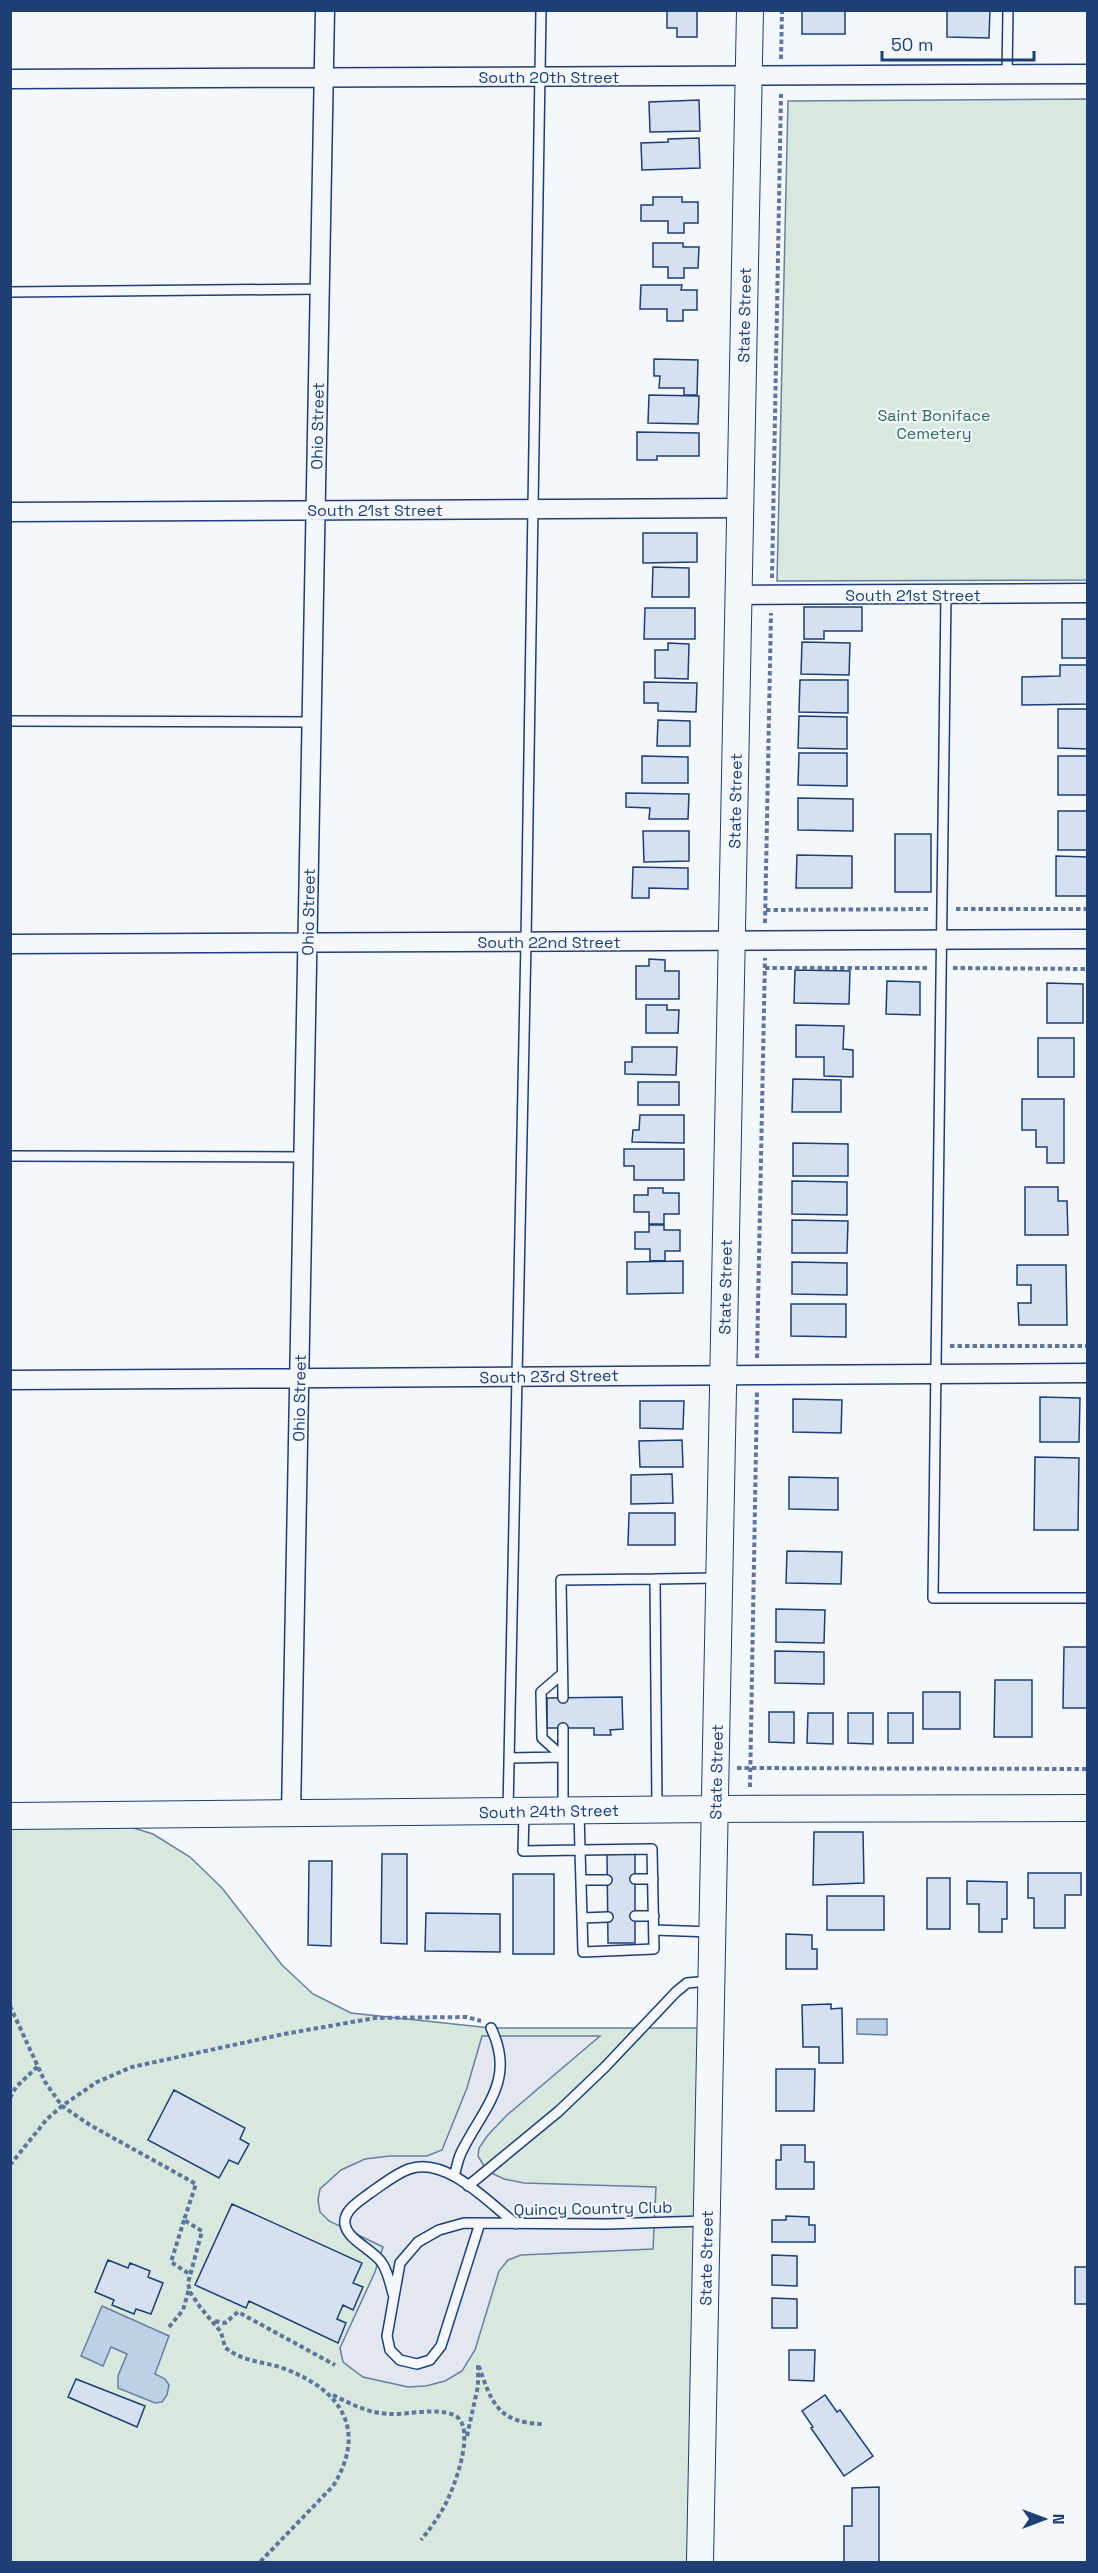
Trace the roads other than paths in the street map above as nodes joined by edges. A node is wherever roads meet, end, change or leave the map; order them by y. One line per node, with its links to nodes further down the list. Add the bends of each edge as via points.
1 (325, 10): 9 (street, Ohio Street)
2 (541, 10): 8 (lane)
3 (750, 10): 7 (street, State Street)
4 (1008, 10): 6 (lane)
5 (1088, 74): 6 (street, South 20th Street)
6 (1007, 75): 7 (street, South 20th Street)
7 (748, 76): 8 (street, South 20th Street); 13 (street, State Street)
8 (540, 77): 9 (street, South 20th Street); 14 (lane)
9 (324, 78): 10 (street, South 20th Street); 11 (street, Ohio Street)
10 (10, 79)
11 (320, 288): 12 (lane); 15 (street, Ohio Street)
12 (10, 291)
13 (740, 508): 14 (street, South 21st Street); 18 (street, State Street)
14 (533, 509): 15 (street, South 21st Street); 25 (lane)
15 (316, 511): 16 (street, South 21st Street); 21 (street, Ohio Street)
16 (10, 512)
17 (1088, 593): 19 (street, South 21st Street)
18 (738, 595): 19 (street, South 21st Street); 24 (street, State Street)
19 (946, 595): 23 (lane)
20 (10, 721): 21 (lane)
21 (312, 722): 26 (street, Ohio Street)
22 (1088, 939): 23 (street, South 22nd Street)
23 (941, 940): 24 (street, South 22nd Street); 30 (lane)
24 (732, 941): 25 (street, South 22nd Street); 32 (street, State Street)
25 (526, 942): 26 (street, South 22nd Street); 33 (lane)
26 (307, 943): 27 (street, South 22nd Street); 29 (street, Ohio Street)
27 (10, 944)
28 (10, 1156): 29 (lane)
29 (303, 1157): 34 (street, Ohio Street)
30 (937, 1373): 31 (street, South 23rd Street); 32 (street, South 23rd Street); 38 (lane, via 933,1598)
31 (1088, 1373)
32 (723, 1374): 33 (street, South 23rd Street); 36 (street, State Street)
33 (518, 1376): 34 (street, South 23rd Street); 43 (lane)
34 (299, 1378): 35 (street, South 23rd Street); 49 (street, Ohio Street)
35 (10, 1380)
36 (719, 1578): 37 (lane); 46 (street, State Street)
37 (655, 1579): 39 (lane, via 561,1580); 45 (lane)
38 (1088, 1598)
39 (562, 1674): 40 (lane); 42 (lane, via 541,1692 541,1704 542,1738)
40 (563, 1698)
41 (564, 1728): 42 (lane)
42 (564, 1757): 43 (lane); 47 (lane)
43 (509, 1758): 48 (lane)
44 (1088, 1808): 46 (street, South 24th Street)
45 (657, 1809): 46 (street, South 24th Street); 47 (street, South 24th Street)
46 (715, 1809): 61 (street, State Street)
47 (571, 1810): 48 (street, South 24th Street); 51 (lane)
48 (516, 1811): 49 (street, South 24th Street); 51 (lane, via 523,1851)
49 (291, 1814): 50 (street, South 24th Street)
50 (10, 1816)
51 (580, 1850): 53 (lane, via 652,1849); 54 (lane)
52 (635, 1879): 53 (lane)
53 (653, 1879): 57 (lane)
54 (581, 1880): 55 (lane); 59 (lane)
55 (607, 1880)
56 (635, 1916): 57 (lane)
57 (654, 1916): 60 (lane)
58 (608, 1917): 59 (lane)
59 (582, 1918): 60 (lane, via 583,1952 654,1948)
60 (654, 1930): 61 (lane)
61 (712, 1932): 62 (street, State Street)
62 (712, 1981): 65 (lane, via 687,1983 676,1992 559,2111); 66 (street, State Street)
63 (491, 2028): 64 (lane, via 500,2046 497,2085 461,2151)
64 (454, 2176): 65 (lane); 69 (lane, via 437,2167 409,2169 369,2194 346,2215 345,2227 382,2262)
65 (468, 2186): 68 (lane)
66 (707, 2221): 68 (lane, Quincy Country Club); 70 (street, State Street)
67 (480, 2223): 68 (lane, Quincy Country Club); 69 (lane, Quincy Country Club, via 450,2226 418,2242 400,2263); 69 (lane, Quincy Country Club, via 447,2334 430,2360 417,2364 400,2360 390,2350 388,2329)
68 (516, 2224)
69 (393, 2296)
70 (700, 2562)

